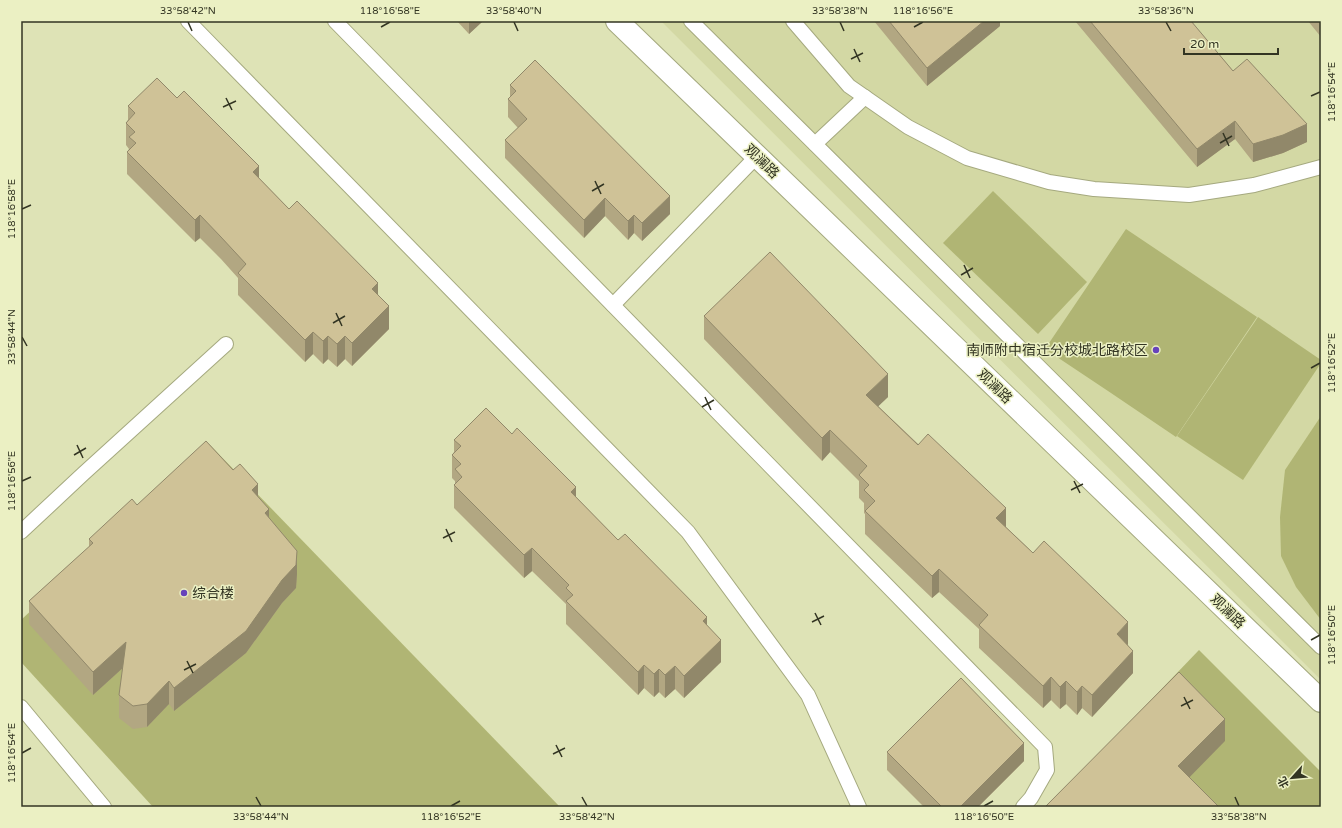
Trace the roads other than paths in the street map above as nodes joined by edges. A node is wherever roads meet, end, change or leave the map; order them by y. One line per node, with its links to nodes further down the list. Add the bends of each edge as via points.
1 (188, 21): 17 (lane, via 688,532 808,695)
2 (335, 21): 10 (lane)
3 (617, 21): 8 (street, 观澜路)
4 (691, 21): 7 (lane)
5 (793, 21): 6 (lane, via 849,86)
6 (865, 97): 7 (lane); 9 (lane, via 908,127 968,158 1049,182 1094,189 1189,195 1254,185)
7 (815, 144): 13 (lane)
8 (757, 156): 10 (lane); 14 (street, 观澜路)
9 (1321, 168)
10 (613, 305): 18 (lane, via 1045,747 1048,770)
11 (226, 344): 12 (lane)
12 (21, 532)
13 (1321, 647)
14 (1321, 702)
15 (21, 707): 16 (lane)
16 (104, 807)
17 (859, 807)
18 (1023, 807)

